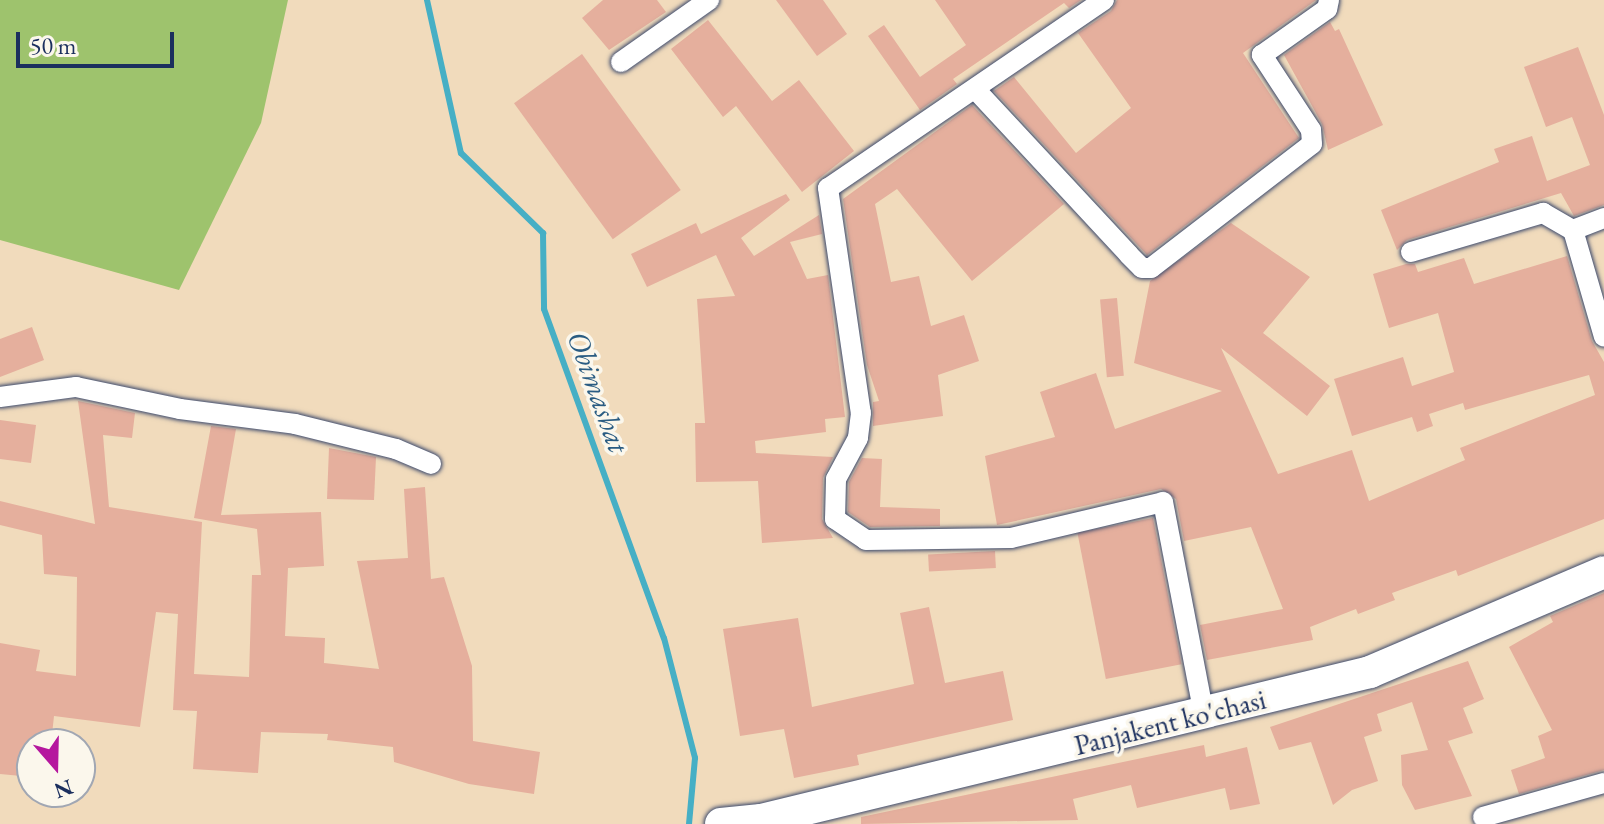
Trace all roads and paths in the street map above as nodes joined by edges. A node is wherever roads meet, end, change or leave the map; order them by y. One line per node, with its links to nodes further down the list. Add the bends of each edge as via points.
1 (709, 0): 4 (street)
2 (1104, 0): 5 (street)
3 (1329, 0): 5 (street, via 1327,9 1262,55 1311,130 1312,144 1151,268 1142,268 1129,255)
4 (621, 62)
5 (975, 89): 13 (street, via 828,188 861,413 858,438 836,479 835,519 866,540 1011,538 1163,502)
6 (1604, 218): 7 (street)
7 (1573, 230): 8 (street, via 1543,213); 9 (street)
8 (1411, 252)
9 (1604, 337)
10 (0, 397): 11 (street, via 76,387 180,409 295,424 396,449)
11 (431, 464)
12 (1604, 572): 13 (main road, Panjakent ko'chasi, via 1370,672)
13 (1204, 715): 16 (main road, Panjakent ko'chasi, via 761,820)
14 (1604, 783): 15 (street)
15 (1483, 817)
16 (721, 824)

